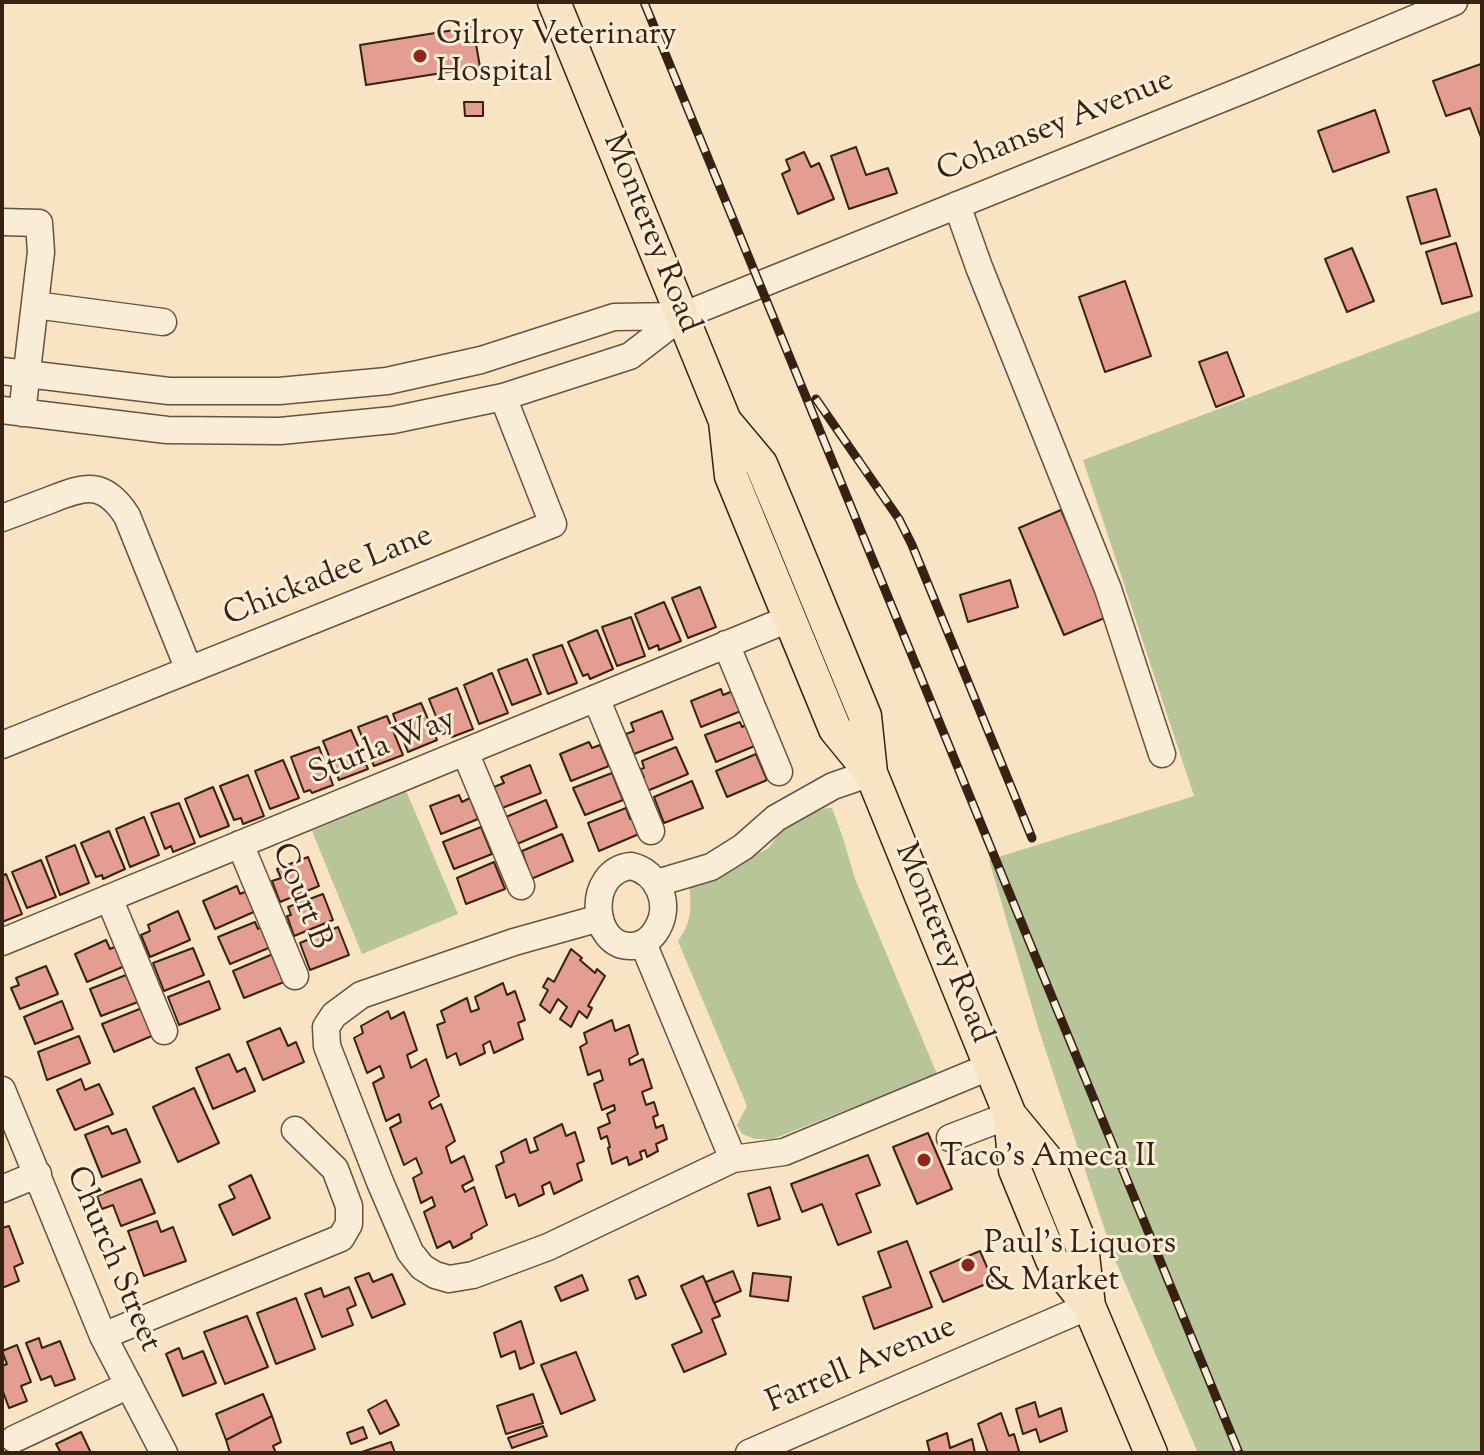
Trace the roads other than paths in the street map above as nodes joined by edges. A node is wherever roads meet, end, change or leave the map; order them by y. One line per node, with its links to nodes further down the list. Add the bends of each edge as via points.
1 (554, 2): 6 (main road, Monterey Road)
2 (1454, 2): 3 (street, Cohansey Avenue)
3 (957, 205): 6 (street, Cohansey Avenue); 19 (street, via 1108,589)
4 (2, 222): 5 (street, via 39,223)
5 (35, 305): 7 (street); 8 (street)
6 (682, 316): 8 (street, Cohansey Avenue, via 614,317 481,360 387,381 279,391 169,391); 9 (street, Cohansey Avenue, via 630,356); 11 (main road, Monterey Road)
7 (163, 322)
8 (14, 372): 10 (street)
9 (503, 397): 10 (street, Cohansey Avenue, via 393,420 280,431 167,430); 15 (street, Chickadee Lane, via 553,524)
10 (12, 411)
11 (725, 421): 13 (main road, Monterey Road, via 731,476); 21 (main road, Monterey Road, via 761,464 779,507 865,716)
12 (2, 518): 15 (street, via 87,488 118,501)
13 (791, 618): 14 (street, Sturla Way); 21 (main road, Monterey Road, via 835,729)
14 (726, 644): 16 (street, Sturla Way); 20 (street)
15 (189, 670): 17 (street, Chickadee Lane)
16 (596, 698): 18 (street, Sturla Way); 22 (street)
17 (2, 745)
18 (465, 752): 23 (street, Sturla Way); 25 (street)
19 (1162, 754)
20 (779, 772)
21 (871, 773): 24 (street, via 833,786 776,818 711,867); 32 (main road, Monterey Road)
22 (651, 831)
23 (240, 844): 26 (street, Sturla Way); 30 (street, Court B)
24 (657, 883): 27 (street, via 642,868 620,868 602,886); 29 (street, via 662,915)
25 (521, 886)
26 (109, 898): 28 (street, Sturla Way); 31 (street)
27 (600, 918): 29 (street, via 612,940 624,946); 37 (street, via 361,995 326,1027 327,1046 410,1252 435,1275 473,1275 548,1247)
28 (2, 942)
29 (643, 943): 37 (street)
30 (295, 976)
31 (164, 1031)
32 (991, 1066): 34 (main road, Monterey Road); 37 (street, via 784,1152)
33 (2, 1090): 38 (street, Church Street)
34 (1010, 1115): 36 (street); 40 (main road, Monterey Road, via 1047,1160 1082,1247)
35 (295, 1130): 41 (street, via 335,1169 349,1206 349,1224 341,1238)
36 (950, 1138)
37 (733, 1159)
38 (38, 1174): 39 (street); 41 (street, Church Street)
39 (2, 1189)
40 (1089, 1306): 45 (street, Farrell Avenue); 46 (main road, Monterey Road)
41 (103, 1336): 42 (street, Church Street)
42 (129, 1385): 43 (street); 44 (street, Church Street)
43 (14, 1439)
44 (164, 1453)
45 (749, 1453)
46 (1151, 1453)

